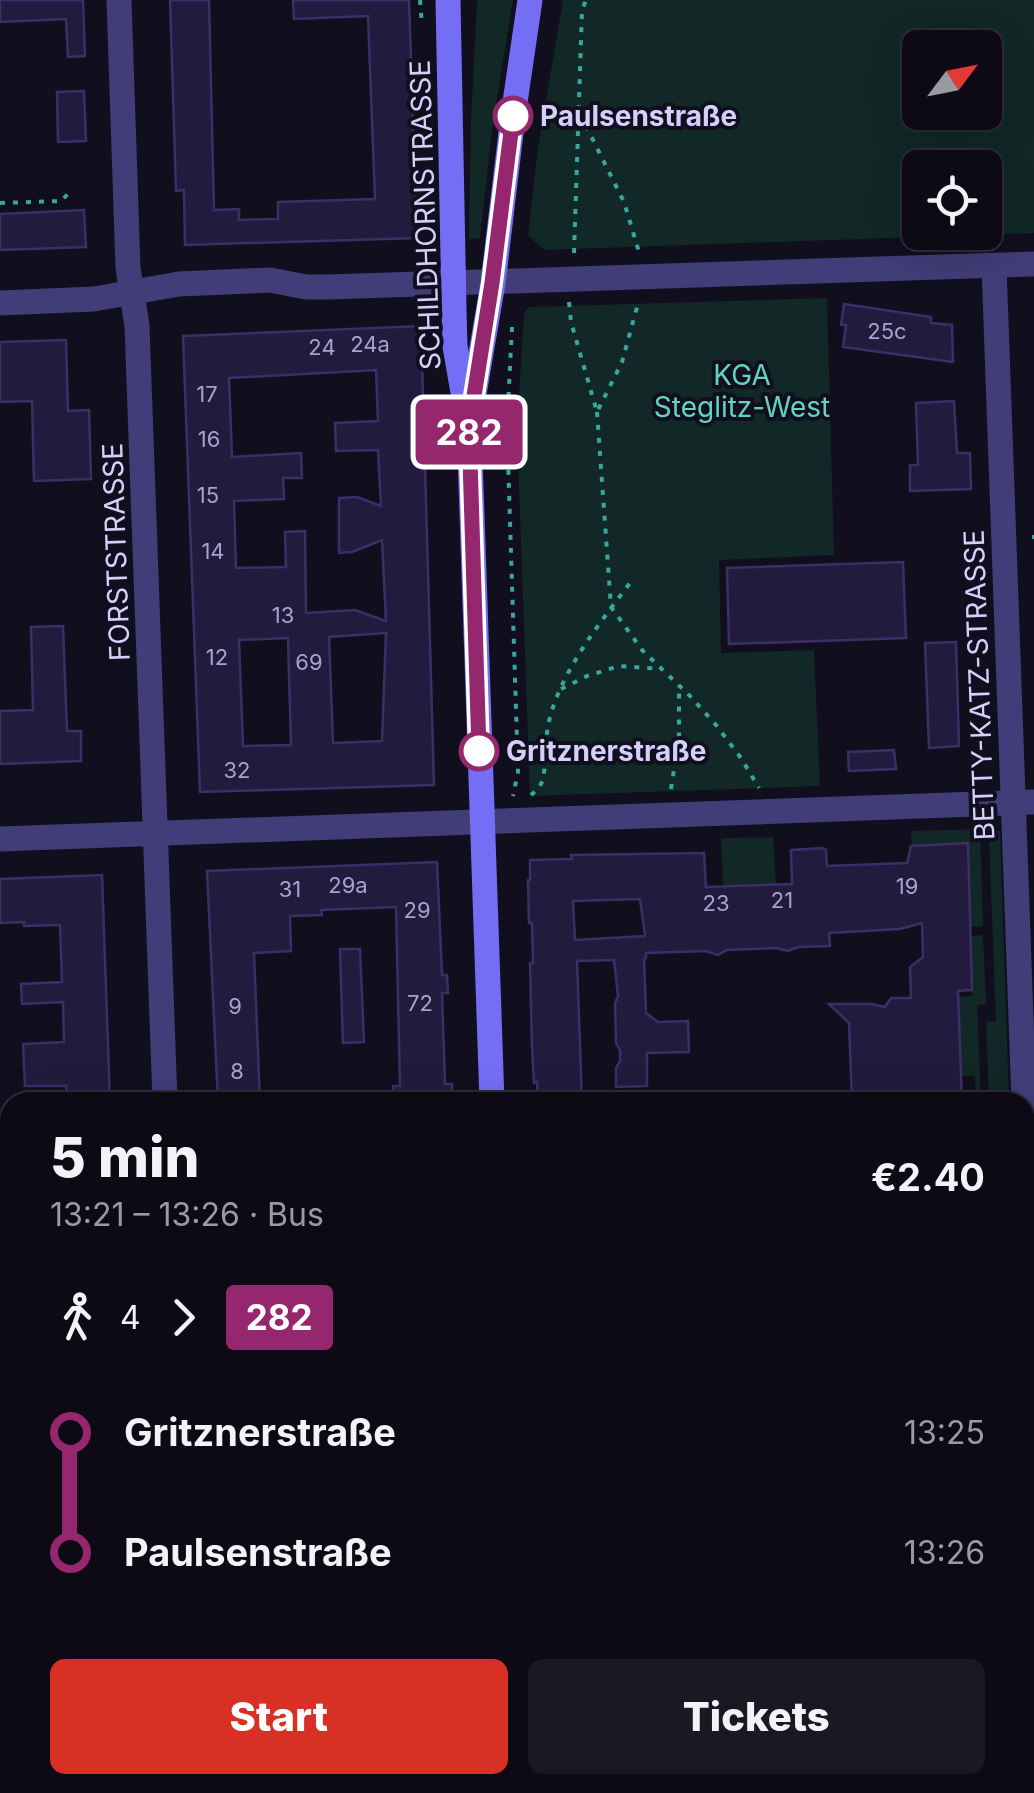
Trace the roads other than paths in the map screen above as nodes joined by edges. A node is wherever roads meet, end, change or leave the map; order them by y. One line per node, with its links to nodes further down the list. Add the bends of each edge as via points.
1 (120, 0): 8 (street, FORSTSTRASSE)
2 (448, 0): 7 (main road, SCHILDHORNSTRASSE)
3 (530, 0): 6 (main road, SCHILDHORNSTRASSE)
4 (1034, 264): 5 (street)
5 (994, 266): 6 (street); 11 (street, BETTY-KATZ-STRASSE)
6 (492, 283): 7 (street); 10 (main road, SCHILDHORNSTRASSE)
7 (454, 284): 8 (street, via 306,288 270,280); 10 (main road, SCHILDHORNSTRASSE, via 455,346)
8 (134, 292): 9 (street); 13 (street, FORSTSTRASSE)
9 (0, 303)
10 (469, 427): 12 (main road, SCHILDHORNSTRASSE)
11 (1024, 802): 12 (street); 17 (street, BETTY-KATZ-STRASSE)
12 (482, 823): 13 (street); 16 (main road, SCHILDHORNSTRASSE)
13 (156, 834): 14 (street); 15 (street, FORSTSTRASSE)
14 (0, 838)
15 (165, 1092)
16 (492, 1092)
17 (1024, 1092)

